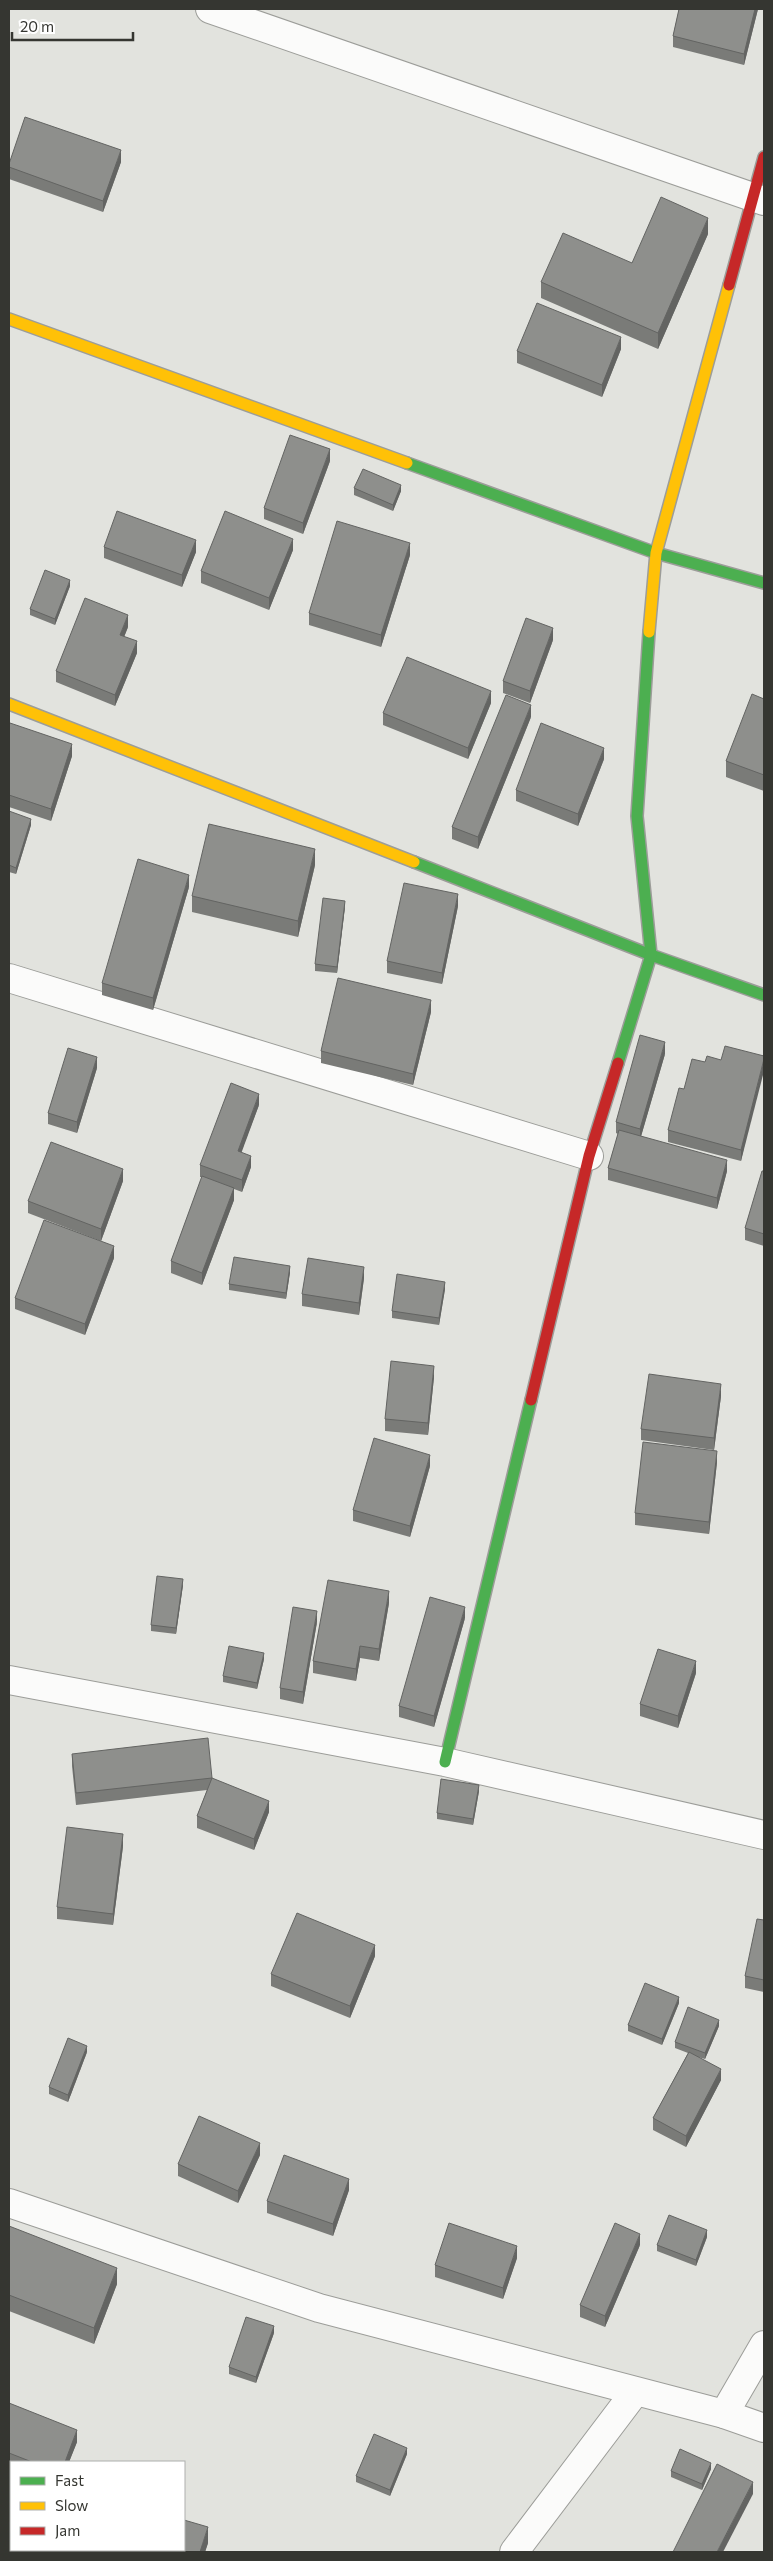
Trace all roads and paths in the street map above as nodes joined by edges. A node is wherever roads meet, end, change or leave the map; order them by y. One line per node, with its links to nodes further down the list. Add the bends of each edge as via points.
1 (210, 9): 3 (street)
2 (764, 157): 3 (street)
3 (759, 199): 5 (street)
4 (9, 319): 5 (street)
5 (656, 554): 6 (street); 8 (street, via 637,816)
6 (764, 583)
7 (9, 704): 8 (street)
8 (651, 955): 10 (street); 11 (street)
9 (9, 978): 11 (street)
10 (764, 995)
11 (589, 1156): 13 (street)
12 (9, 1680): 13 (street)
13 (445, 1762): 14 (street)
14 (764, 1836)
15 (9, 2203): 17 (street, via 319,2308)
16 (764, 2345): 18 (street)
17 (635, 2392): 18 (street); 20 (street)
18 (724, 2414): 19 (street)
19 (764, 2428)
20 (514, 2552)

